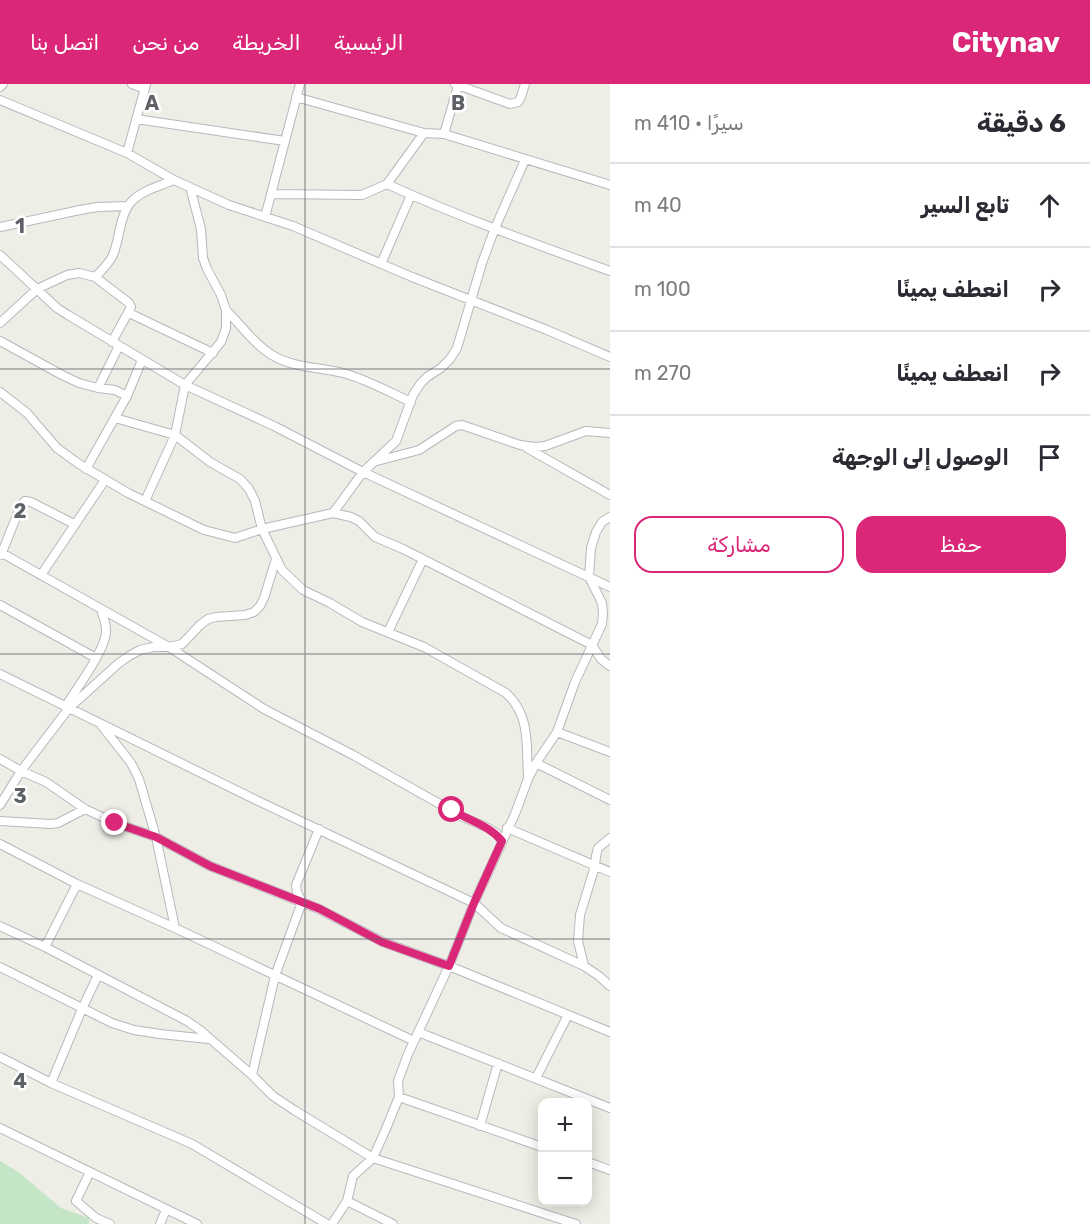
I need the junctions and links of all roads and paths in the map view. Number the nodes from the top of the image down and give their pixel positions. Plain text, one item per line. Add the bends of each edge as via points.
1 (132, 84) edge
2 (300, 84) edge
3 (525, 84) edge
4 (457, 85) edge
5 (146, 87) edge
6 (296, 97) junction
7 (0, 100) edge
8 (136, 119) junction
9 (424, 133) junction
10 (444, 134) junction
11 (285, 141) junction
12 (127, 153) junction
13 (525, 160) junction
14 (174, 180) junction
15 (387, 184) junction
16 (610, 184) edge
17 (190, 187) junction
18 (272, 194) junction
19 (411, 195) junction
20 (128, 206) junction
21 (266, 217) junction
22 (0, 227) edge
23 (495, 228) junction
24 (0, 255) edge
25 (381, 264) junction
26 (610, 272) edge
27 (95, 277) junction
28 (37, 289) junction
29 (472, 300) junction
30 (226, 310) junction
31 (129, 313) junction
32 (0, 323) edge
33 (0, 341) edge
34 (116, 344) junction
35 (213, 353) junction
36 (610, 357) edge
37 (142, 360) junction
38 (185, 385) junction
39 (98, 388) junction
40 (0, 392) edge
41 (127, 396) junction
42 (411, 402) junction
43 (114, 417) junction
44 (610, 433) edge
45 (175, 435) junction
46 (520, 445) junction
47 (373, 462) junction
48 (86, 469) junction
49 (363, 472) junction
50 (105, 480) junction
51 (610, 495) edge
52 (145, 501) junction
53 (333, 513) junction
54 (610, 517) edge
55 (74, 524) junction
56 (262, 529) junction
57 (1, 554) edge
58 (276, 559) junction
59 (423, 559) junction
60 (41, 575) junction
61 (589, 577) junction
62 (610, 587) edge
63 (0, 605) edge
64 (101, 609) junction
65 (388, 632) junction
66 (592, 645) junction
67 (169, 647) junction
68 (96, 658) junction
69 (610, 666) edge
70 (0, 674) edge
71 (67, 707) junction
72 (102, 724) junction
73 (557, 732) junction
74 (610, 752) edge
75 (0, 759) edge
76 (536, 763) junction
77 (21, 771) junction
78 (528, 779) junction
79 (610, 800) edge
80 (0, 805) edge
81 (85, 809) junction
82 (0, 822) edge
83 (507, 828) junction
84 (319, 829) junction
85 (156, 837) junction
86 (610, 838) edge
87 (502, 841) junction
88 (0, 844) edge
89 (596, 866) junction
90 (610, 872) edge
91 (77, 884) junction
92 (302, 902) junction
93 (474, 903) junction
94 (0, 926) edge
95 (176, 928) junction
96 (45, 947) junction
97 (449, 966) junction
98 (584, 966) junction
99 (0, 967) edge
100 (99, 975) junction
101 (275, 976) junction
102 (610, 986) edge
103 (82, 1009) junction
104 (568, 1014) junction
105 (418, 1032) junction
106 (610, 1032) edge
107 (209, 1039) junction
108 (414, 1041) junction
109 (2, 1061) edge
110 (498, 1063) junction
111 (252, 1075) junction
112 (536, 1078) junction
113 (51, 1083) junction
114 (399, 1097) junction
115 (610, 1108) edge
116 (480, 1126) junction
117 (0, 1128) edge
118 (538, 1145) edge
119 (373, 1158) junction
120 (592, 1163) edge
121 (610, 1170) edge
122 (90, 1172) junction
123 (346, 1201) junction
124 (166, 1210) junction
125 (96, 1221) edge
126 (563, 1222) edge
127 (391, 1223) edge
128 (110, 1224) edge
129 (160, 1224) edge
130 (197, 1224) edge
131 (329, 1224) edge
132 (576, 1224) edge

1 - 5 street
2 - 6 street
3 - 4 street via 522,97 510,104
4 - 10 street
5 - 8 street
6 - 9 street
6 - 11 street
7 - 12 street
8 - 11 street
8 - 12 street
9 - 10 street
9 - 15 street
10 - 13 street
11 - 18 street
12 - 14 street
13 - 16 street
13 - 23 street
14 - 17 street
14 - 20 street via 142,193
15 - 18 street via 362,195
15 - 19 street
17 - 21 street
17 - 30 street via 201,229 203,258
18 - 21 street
19 - 23 street
19 - 25 street
20 - 22 street via 97,207
20 - 27 street via 114,254
21 - 25 street
23 - 26 street
23 - 29 street
24 - 28 street
25 - 29 street
27 - 28 street via 67,275
27 - 31 street via 129,303
28 - 32 street
28 - 34 street via 63,312
29 - 36 street
29 - 42 street via 457,348 441,368 421,383
30 - 35 street via 226,327
30 - 42 street via 263,349 286,363 356,377
31 - 34 street
31 - 35 street
33 - 39 street via 62,375
34 - 37 street
34 - 39 street
35 - 38 street
37 - 38 street
37 - 41 street
38 - 45 street
38 - 49 street
39 - 41 street
40 - 48 street via 27,413 57,448
41 - 43 street
42 - 47 street via 396,441
43 - 45 street
43 - 48 street
44 - 46 street via 586,431 545,446
45 - 52 street
45 - 56 street via 240,479 255,501
46 - 47 street via 462,425 419,450
46 - 51 street
47 - 49 street
48 - 50 street
49 - 53 street
49 - 61 street
50 - 52 street
50 - 55 street
52 - 56 street via 204,530 229,537
53 - 56 street
53 - 59 street via 359,521 375,537
54 - 61 street via 602,522 593,540
55 - 57 street via 25,501
55 - 60 street
56 - 58 street
57 - 60 street
58 - 65 street via 303,590
58 - 67 street via 264,598 254,612 208,619 182,644
59 - 65 street
59 - 66 street
60 - 64 street
61 - 62 street
61 - 66 street via 603,614
63 - 68 street
64 - 67 street
64 - 68 street via 106,629
65 - 78 street via 424,647 514,701 525,723
66 - 69 street
66 - 73 street
67 - 71 street via 153,647 129,656
67 - 87 street via 264,709 488,828
68 - 71 street
70 - 71 street
71 - 72 street
71 - 77 street
72 - 84 street
72 - 85 street via 139,779
73 - 74 street
73 - 76 street
75 - 77 street
76 - 78 street
76 - 79 street
77 - 80 street
77 - 81 street via 46,782
78 - 83 street
81 - 82 street via 58,823
81 - 85 street
83 - 87 street
83 - 89 street
84 - 92 street via 296,885
84 - 93 street
85 - 92 street via 210,866
85 - 95 street
86 - 89 street via 598,848
87 - 93 street
88 - 91 street
89 - 90 street
89 - 98 street via 578,930
91 - 95 street
91 - 96 street
92 - 97 street via 382,942
92 - 101 street
93 - 97 street
93 - 98 street via 501,928
94 - 96 street
95 - 101 street
96 - 100 street
97 - 104 street
97 - 105 street
98 - 102 street
99 - 103 street
100 - 103 street
100 - 107 street via 187,1021
101 - 108 street
101 - 111 street
103 - 107 street via 134,1030
103 - 113 street
104 - 106 street
104 - 112 street
105 - 108 street
105 - 110 street
107 - 111 street
108 - 114 street via 398,1081
109 - 113 street
110 - 112 street
110 - 116 street
111 - 119 street via 273,1096
112 - 115 street
113 - 131 street via 192,1144
114 - 116 street
114 - 119 street
116 - 118 street
117 - 122 street
119 - 123 street via 353,1176
119 - 126 street
120 - 121 street
122 - 124 street
122 - 125 street via 76,1201
123 - 127 street
123 - 131 street
124 - 129 street
124 - 130 street
125 - 128 street
126 - 132 street

